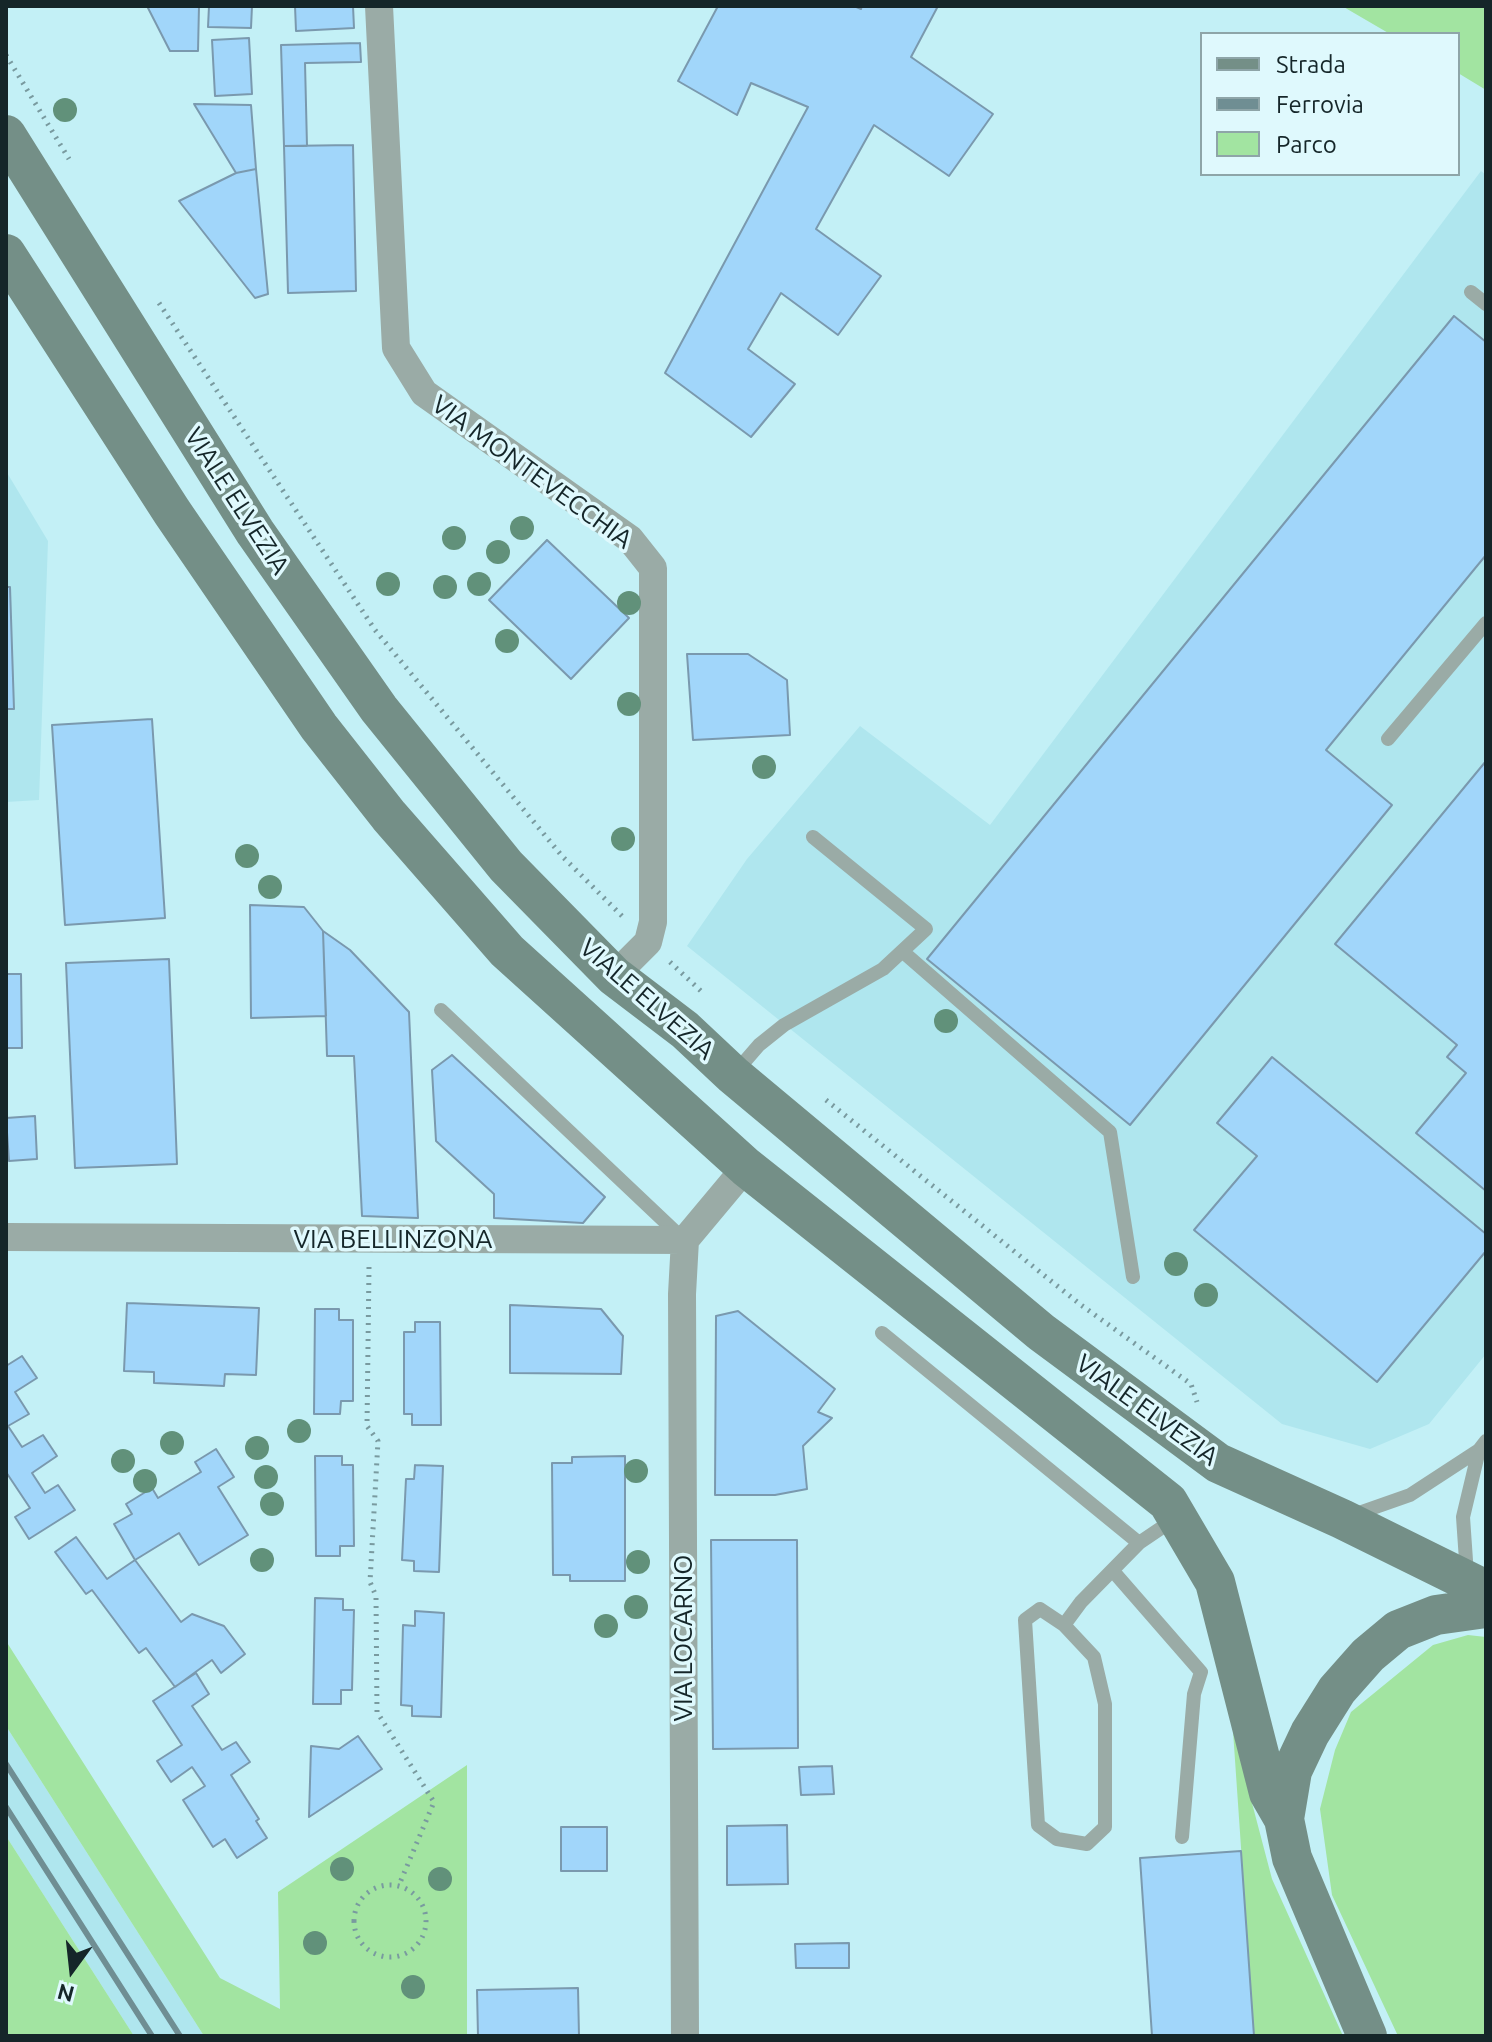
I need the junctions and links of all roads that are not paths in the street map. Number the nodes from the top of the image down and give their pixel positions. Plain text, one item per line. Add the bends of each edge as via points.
1 (379, 6) edge
2 (6, 135) edge
3 (6, 254) edge
4 (1471, 292) dead end
5 (1486, 304) edge
6 (1486, 623) edge
7 (1388, 739) dead end
8 (813, 837) dead end
9 (902, 951) junction
10 (614, 976) junction
11 (441, 1010) dead end
12 (733, 1075) junction
13 (746, 1167) junction
14 (6, 1237) edge
15 (685, 1240) junction
16 (1133, 1277) dead end
17 (882, 1333) dead end
18 (1483, 1446) edge
19 (1177, 1517) junction
20 (1342, 1519) junction
21 (1139, 1543) junction
22 (1113, 1571) junction
23 (1480, 1592) edge
24 (1064, 1625) junction
25 (1284, 1819) junction
26 (1182, 1837) dead end
27 (685, 2036) edge
28 (1367, 2036) edge

1 - 10 street, VIA MONTEVECCHIA via 396,348 424,393 630,539 653,568 653,922 648,942
2 - 10 main road, VIALE ELVEZIA via 255,532 379,709 506,866
3 - 13 main road, VIALE ELVEZIA via 172,512 319,727 389,816 507,951
4 - 5 lane
6 - 7 lane
8 - 9 lane via 926,929
9 - 12 lane via 883,969 784,1025
9 - 16 lane via 1110,1132
10 - 12 main road, VIALE ELVEZIA
11 - 15 lane
12 - 20 main road, VIALE ELVEZIA via 1041,1332 1218,1463
13 - 15 street
13 - 19 main road, VIALE ELVEZIA via 1123,1465 1168,1502
14 - 15 street, VIA BELLINZONA
15 - 27 street, VIA LOCARNO
17 - 21 lane
18 - 20 lane via 1410,1495
18 - 23 lane via 1463,1517
19 - 21 lane
19 - 25 main road, VIALE ELVEZIA via 1215,1582 1269,1793
20 - 23 main road, VIALE ELVEZIA
21 - 22 lane
22 - 24 lane
22 - 26 lane via 1201,1672 1194,1694
23 - 25 main road, VIALE ELVEZIA via 1398,1630 1337,1690 1292,1771
24 - 24 lane via 1094,1657 1105,1704 1105,1827 1087,1844 1057,1839 1038,1825 1025,1620 1040,1609
25 - 28 main road, VIALE ELVEZIA via 1292,1858

